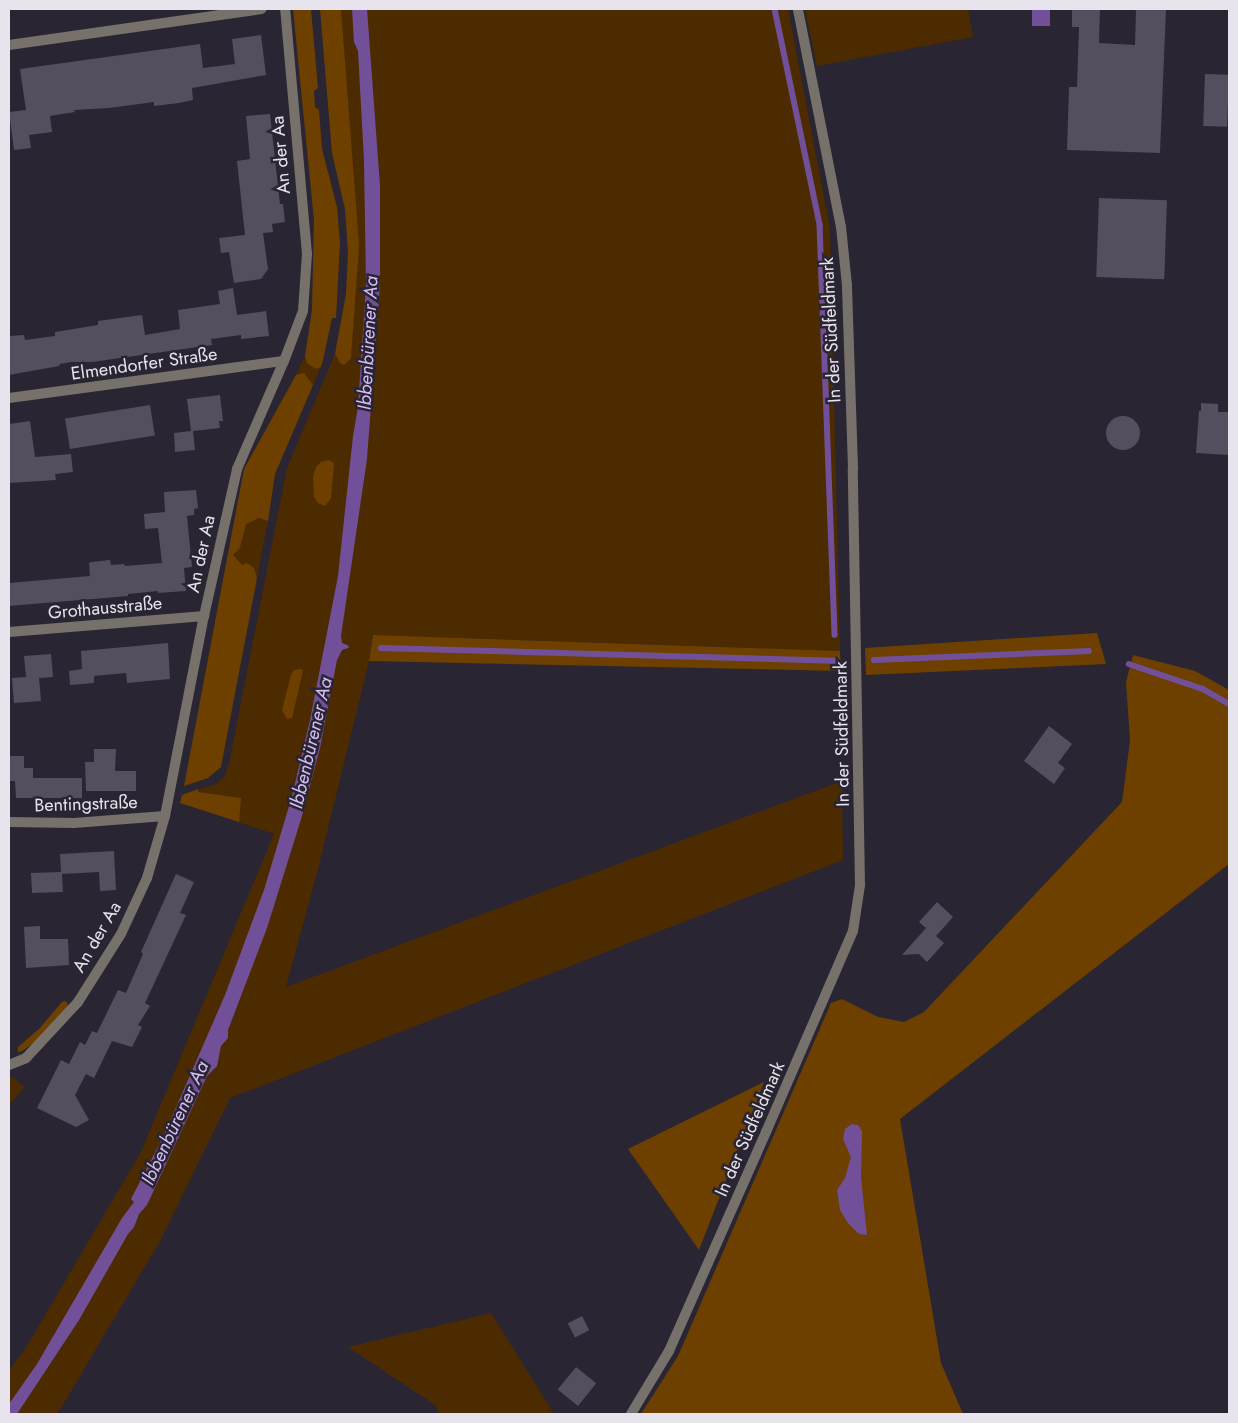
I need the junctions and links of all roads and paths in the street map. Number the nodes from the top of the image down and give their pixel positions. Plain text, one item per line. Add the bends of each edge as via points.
1 (261, 9) edge
2 (285, 9) edge
3 (798, 9) edge
4 (9, 45) edge
5 (284, 361) junction
6 (9, 398) edge
7 (204, 616) junction
8 (9, 632) edge
9 (165, 816) junction
10 (9, 822) edge
11 (9, 1065) edge
12 (631, 1414) edge

1 - 4 street
2 - 5 street, An der Aa via 307,254 303,311
3 - 12 street, In der Südfeldmark via 841,227 847,285 860,885 853,931 766,1132 669,1351
5 - 6 street, Elmendorfer Straße
5 - 7 street, An der Aa via 236,469
7 - 8 street, Grothausstraße
7 - 9 street, An der Aa
9 - 10 street, Bentingstraße via 74,823
9 - 11 street, An der Aa via 147,878 121,934 78,1002 26,1058

